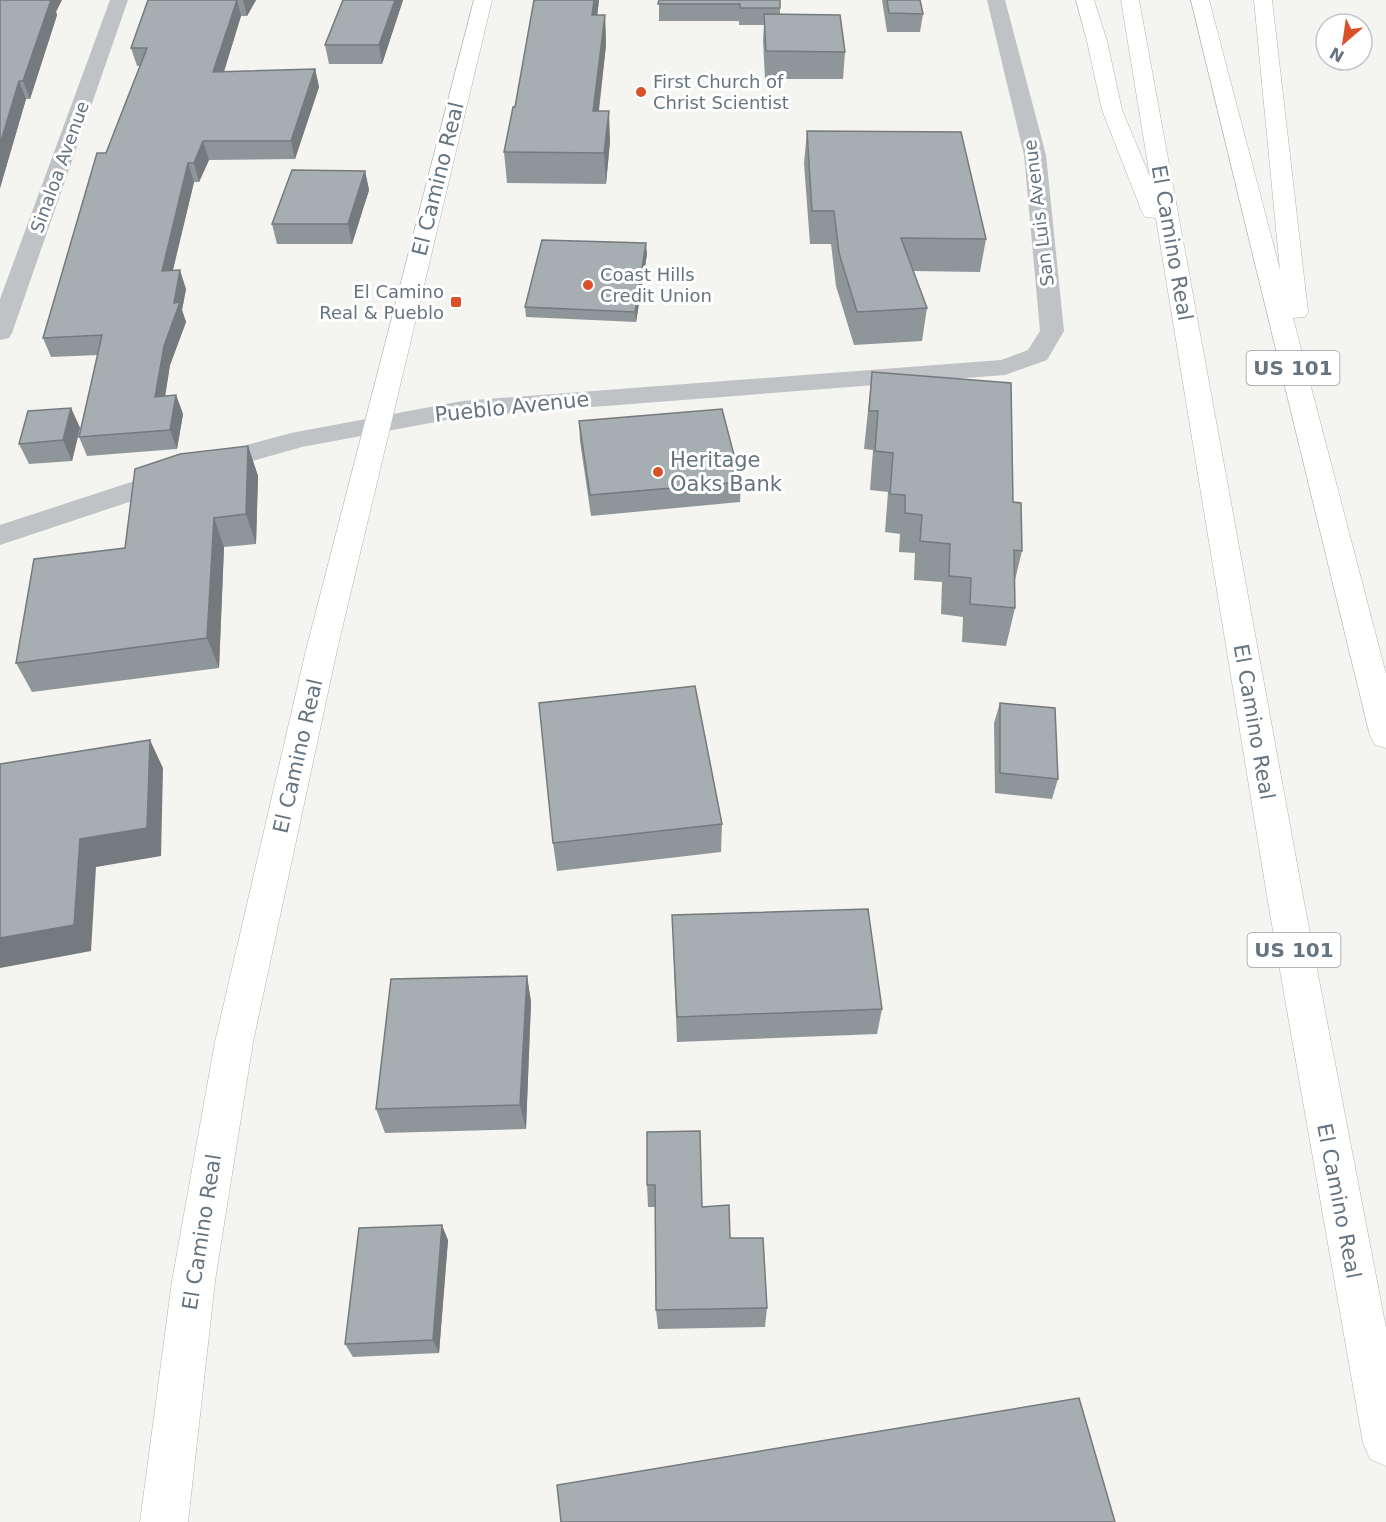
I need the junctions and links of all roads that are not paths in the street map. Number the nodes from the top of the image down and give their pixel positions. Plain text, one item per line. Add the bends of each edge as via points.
1 (119, 0) edge
2 (483, 0) edge
3 (996, 0) edge
4 (1085, 0) edge
5 (1130, 0) edge
6 (1200, 0) edge
7 (1263, 0) edge
8 (1178, 275) junction
9 (0, 333) edge
10 (1038, 355) joint
11 (377, 423) junction
12 (1307, 424) junction
13 (0, 535) edge
14 (1386, 736) edge
15 (1386, 1443) edge
16 (164, 1522) edge

1 - 9 street, Sinaloa Avenue
2 - 11 main road, El Camino Real
3 - 10 street, San Luis Avenue via 1035,155 1052,331
4 - 8 main road via 1112,110
5 - 8 main road, El Camino Real / US 101
6 - 12 main road, US 101
7 - 12 main road
8 - 15 main road, El Camino Real / US 101 via 1330,1157
10 - 11 street, Pueblo Avenue via 1005,367 462,409
11 - 13 street, Pueblo Avenue via 242,455
11 - 16 main road, El Camino Real via 284,812 234,1045 190,1304
12 - 14 main road, US 101

